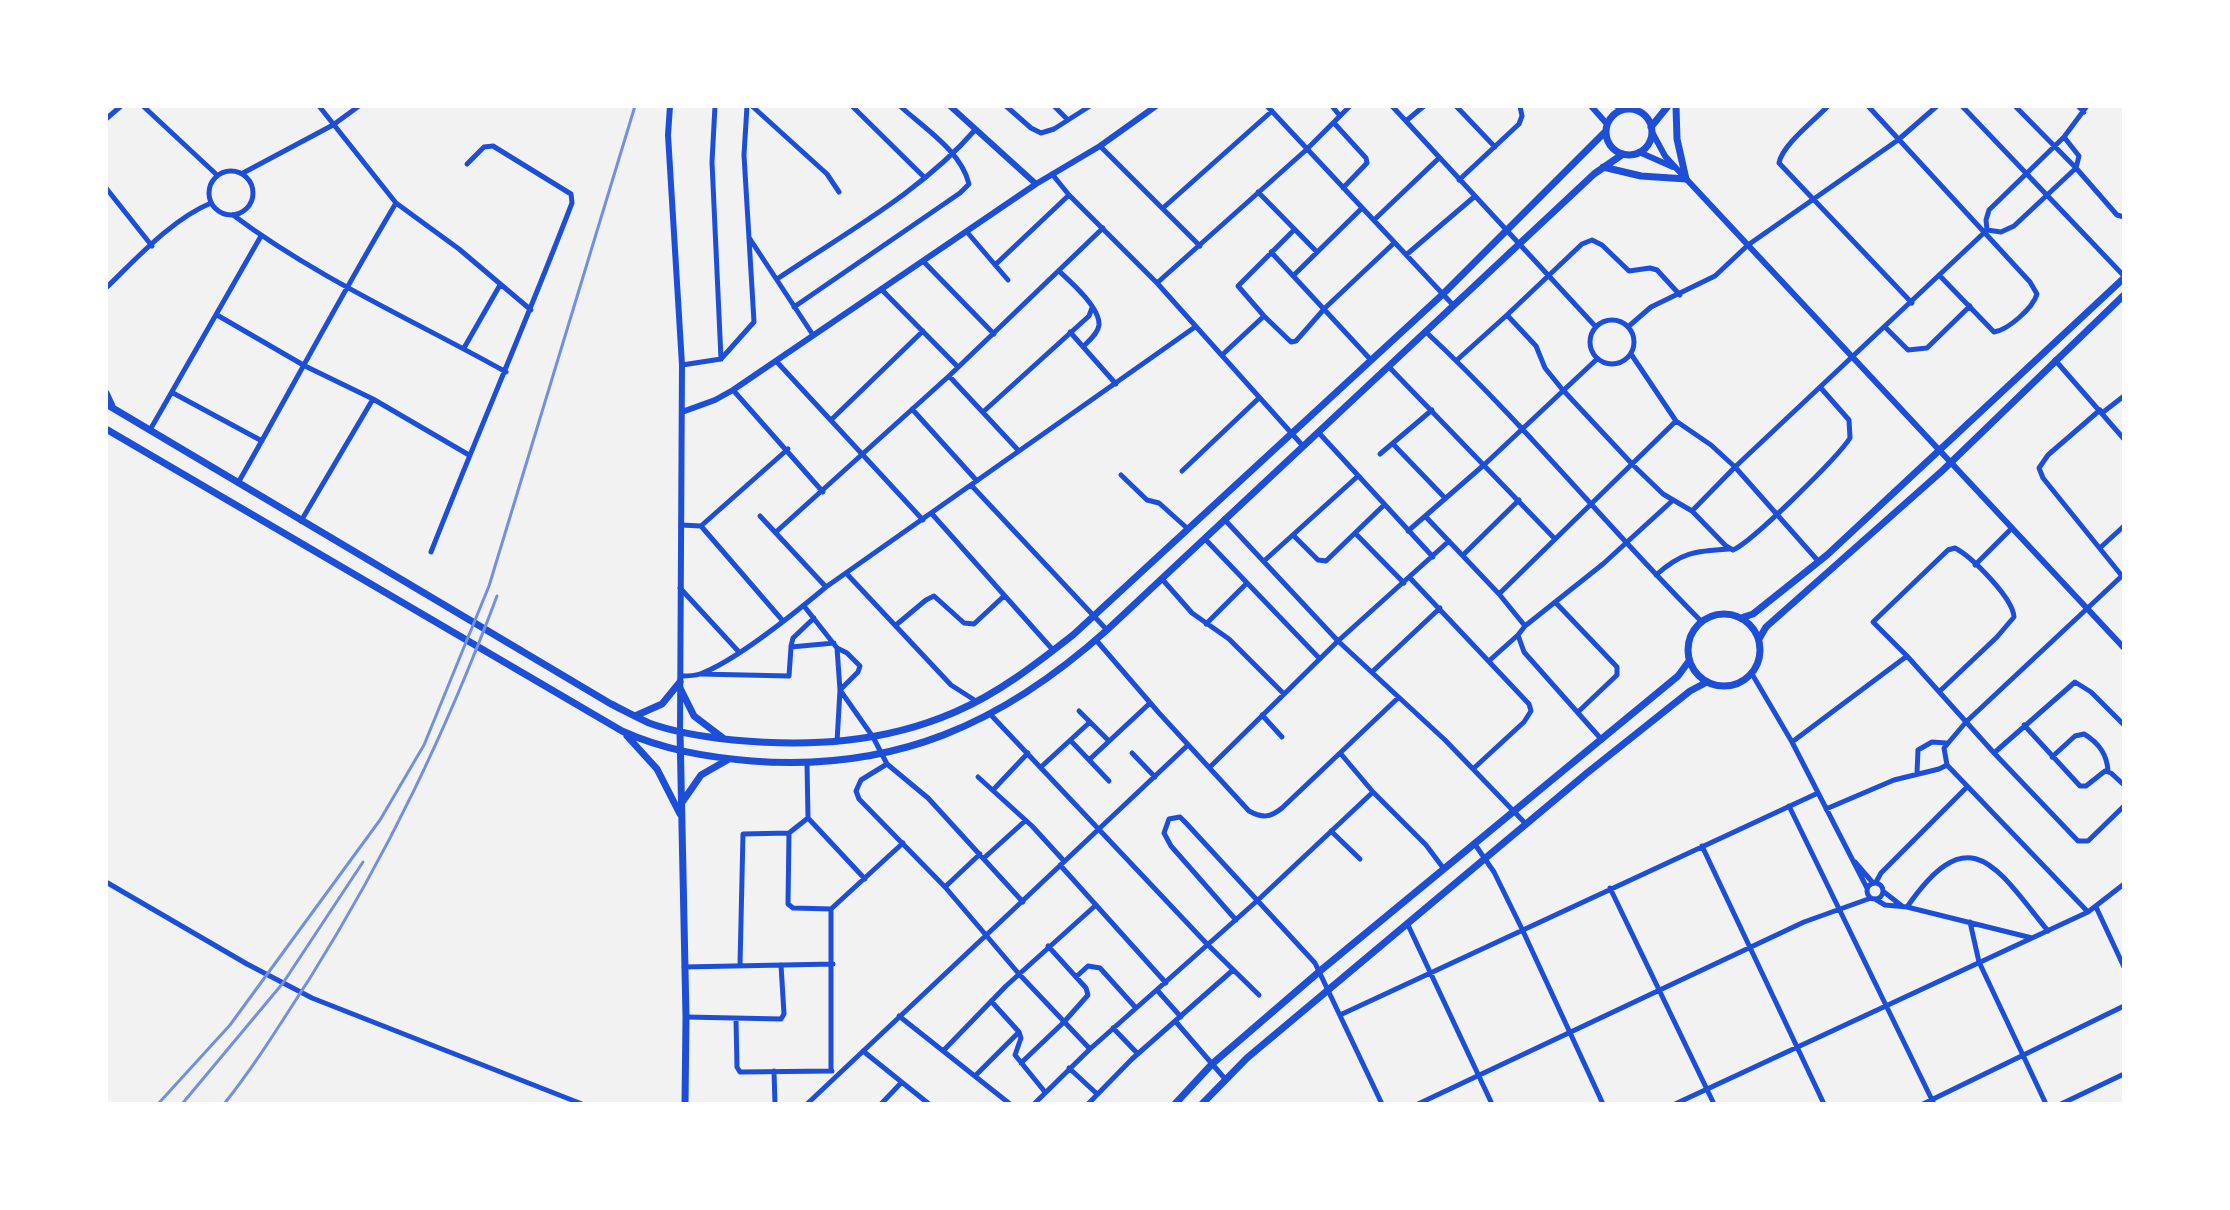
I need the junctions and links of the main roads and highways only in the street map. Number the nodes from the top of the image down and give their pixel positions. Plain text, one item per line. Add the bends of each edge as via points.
1 (1668, 106) edge
2 (1676, 106) edge
3 (1626, 108) edge
4 (1606, 128) junction
5 (1651, 129) junction
6 (1623, 154) junction
7 (1603, 167) junction
8 (2124, 277) edge
9 (2124, 295) edge
10 (106, 393) edge
11 (110, 406) edge
12 (106, 429) edge
13 (1741, 618) junction
14 (1759, 639) junction
15 (1689, 661) junction
16 (1707, 682) junction
17 (635, 716) junction
18 (622, 731) junction
19 (680, 731) junction
20 (725, 739) junction
21 (680, 752) junction
22 (730, 759) junction
23 (682, 803) junction
24 (682, 817) junction
25 (683, 1089) junction
26 (678, 1104) edge
27 (685, 1104) edge
28 (1175, 1104) edge
29 (1202, 1104) edge

1 - 5 main road
2 - 7 main road via 1686,179
3 - 4 main road via 1611,117
3 - 5 main road via 1644,114
4 - 6 main road via 1610,145
4 - 20 main road via 1443,294 1189,530 1022,674 935,720 873,737 802,744
5 - 6 main road via 1648,144 1639,152
6 - 7 main road
7 - 22 main road via 1050,678 990,714 914,747 807,763
8 - 13 main road via 1819,562
9 - 14 main road
10 - 11 main road
11 - 17 main road
12 - 18 main road
13 - 14 main road
13 - 15 main road via 1721,614 1701,621 1690,635
14 - 16 main road via 1760,657 1752,674 1726,686
15 - 16 main road
15 - 28 main road via 1678,676 1212,1064
16 - 29 main road via 1641,728 1247,1058
17 - 19 main road
17 - 20 main road via 662,704 681,682 694,716
18 - 21 main road
18 - 24 main road via 657,769
19 - 20 main road
19 - 21 main road
21 - 22 main road
21 - 23 main road
22 - 23 main road via 701,775
23 - 24 main road
24 - 25 main road
25 - 26 main road
25 - 27 main road

